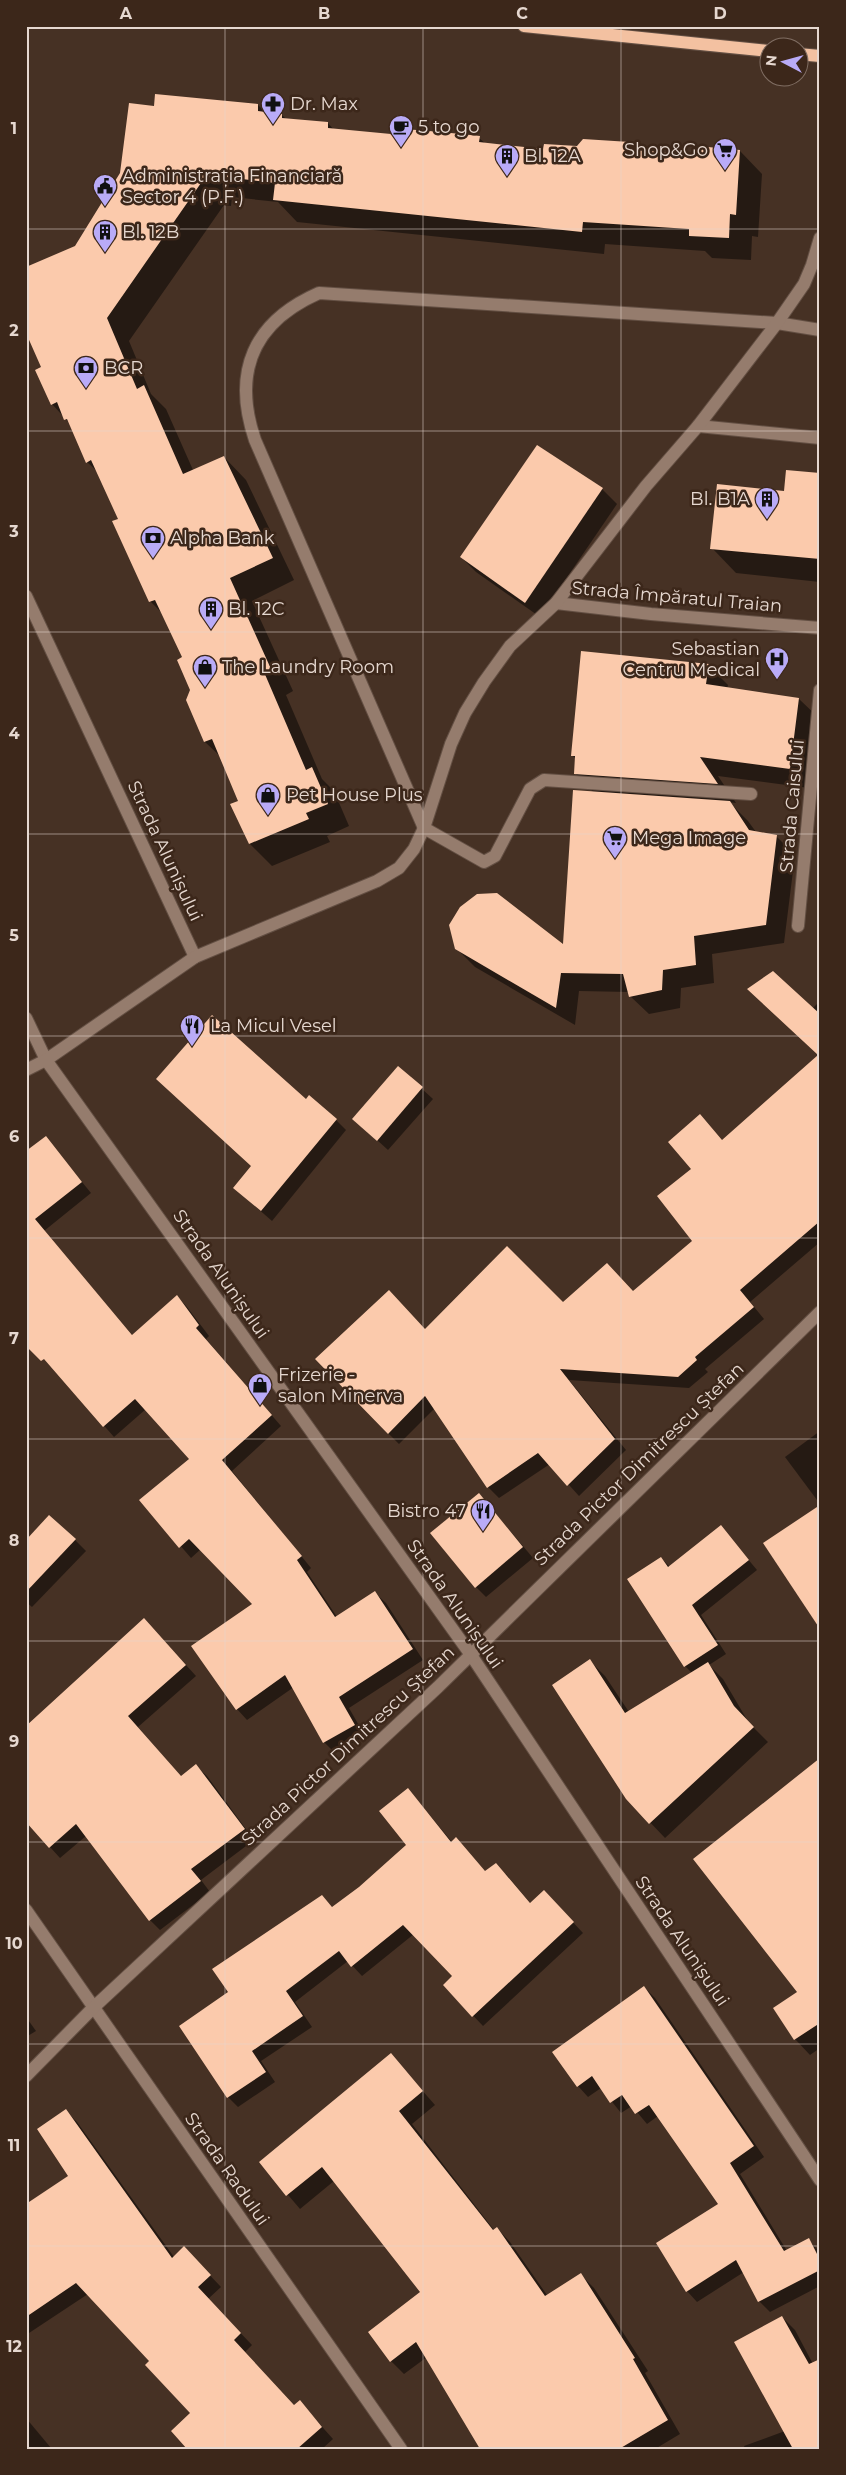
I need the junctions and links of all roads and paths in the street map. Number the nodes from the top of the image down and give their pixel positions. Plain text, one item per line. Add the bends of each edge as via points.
1 (524, 26) edge
2 (758, 50) edge
3 (820, 238) edge
4 (777, 323) junction
5 (820, 330) edge
6 (698, 426) junction
7 (820, 438) edge
8 (26, 596) edge
9 (556, 603) junction
10 (820, 628) edge
11 (820, 690) edge
12 (751, 794) dead end
13 (424, 828) junction
14 (798, 926) dead end
15 (195, 957) junction
16 (26, 1018) edge
17 (46, 1060) junction
18 (26, 1070) edge
19 (820, 1312) edge
20 (470, 1655) junction
21 (26, 1910) edge
22 (94, 2008) junction
23 (26, 2076) edge
24 (820, 2180) edge
25 (401, 2449) edge

1 - 2 main road
3 - 4 street via 804,284
4 - 5 street
4 - 6 street
4 - 13 street via 319,294 296,303 266,330 250,358 245,384 246,415
6 - 7 street
6 - 9 street via 646,486
8 - 15 street, Strada Alunișului
9 - 10 street, Strada Împăratul Traian
9 - 13 street, Strada Împăratul Traian via 510,646 465,713 451,744
11 - 14 street, Strada Caisului
12 - 13 street via 544,780 530,789 495,856 484,862
13 - 15 street, Strada Împăratul Traian via 414,849 399,868 377,881
15 - 17 street
16 - 17 street, Strada Alunișului
17 - 18 street
17 - 20 street, Strada Alunișului
19 - 20 street, Strada Pictor Dimitrescu Ștefan
20 - 22 street, Strada Pictor Dimitrescu Ștefan
20 - 24 street, Strada Alunișului
21 - 22 street, Strada Radului
22 - 23 street, Strada Pictor Dimitrescu Ștefan
22 - 25 street, Strada Radului

